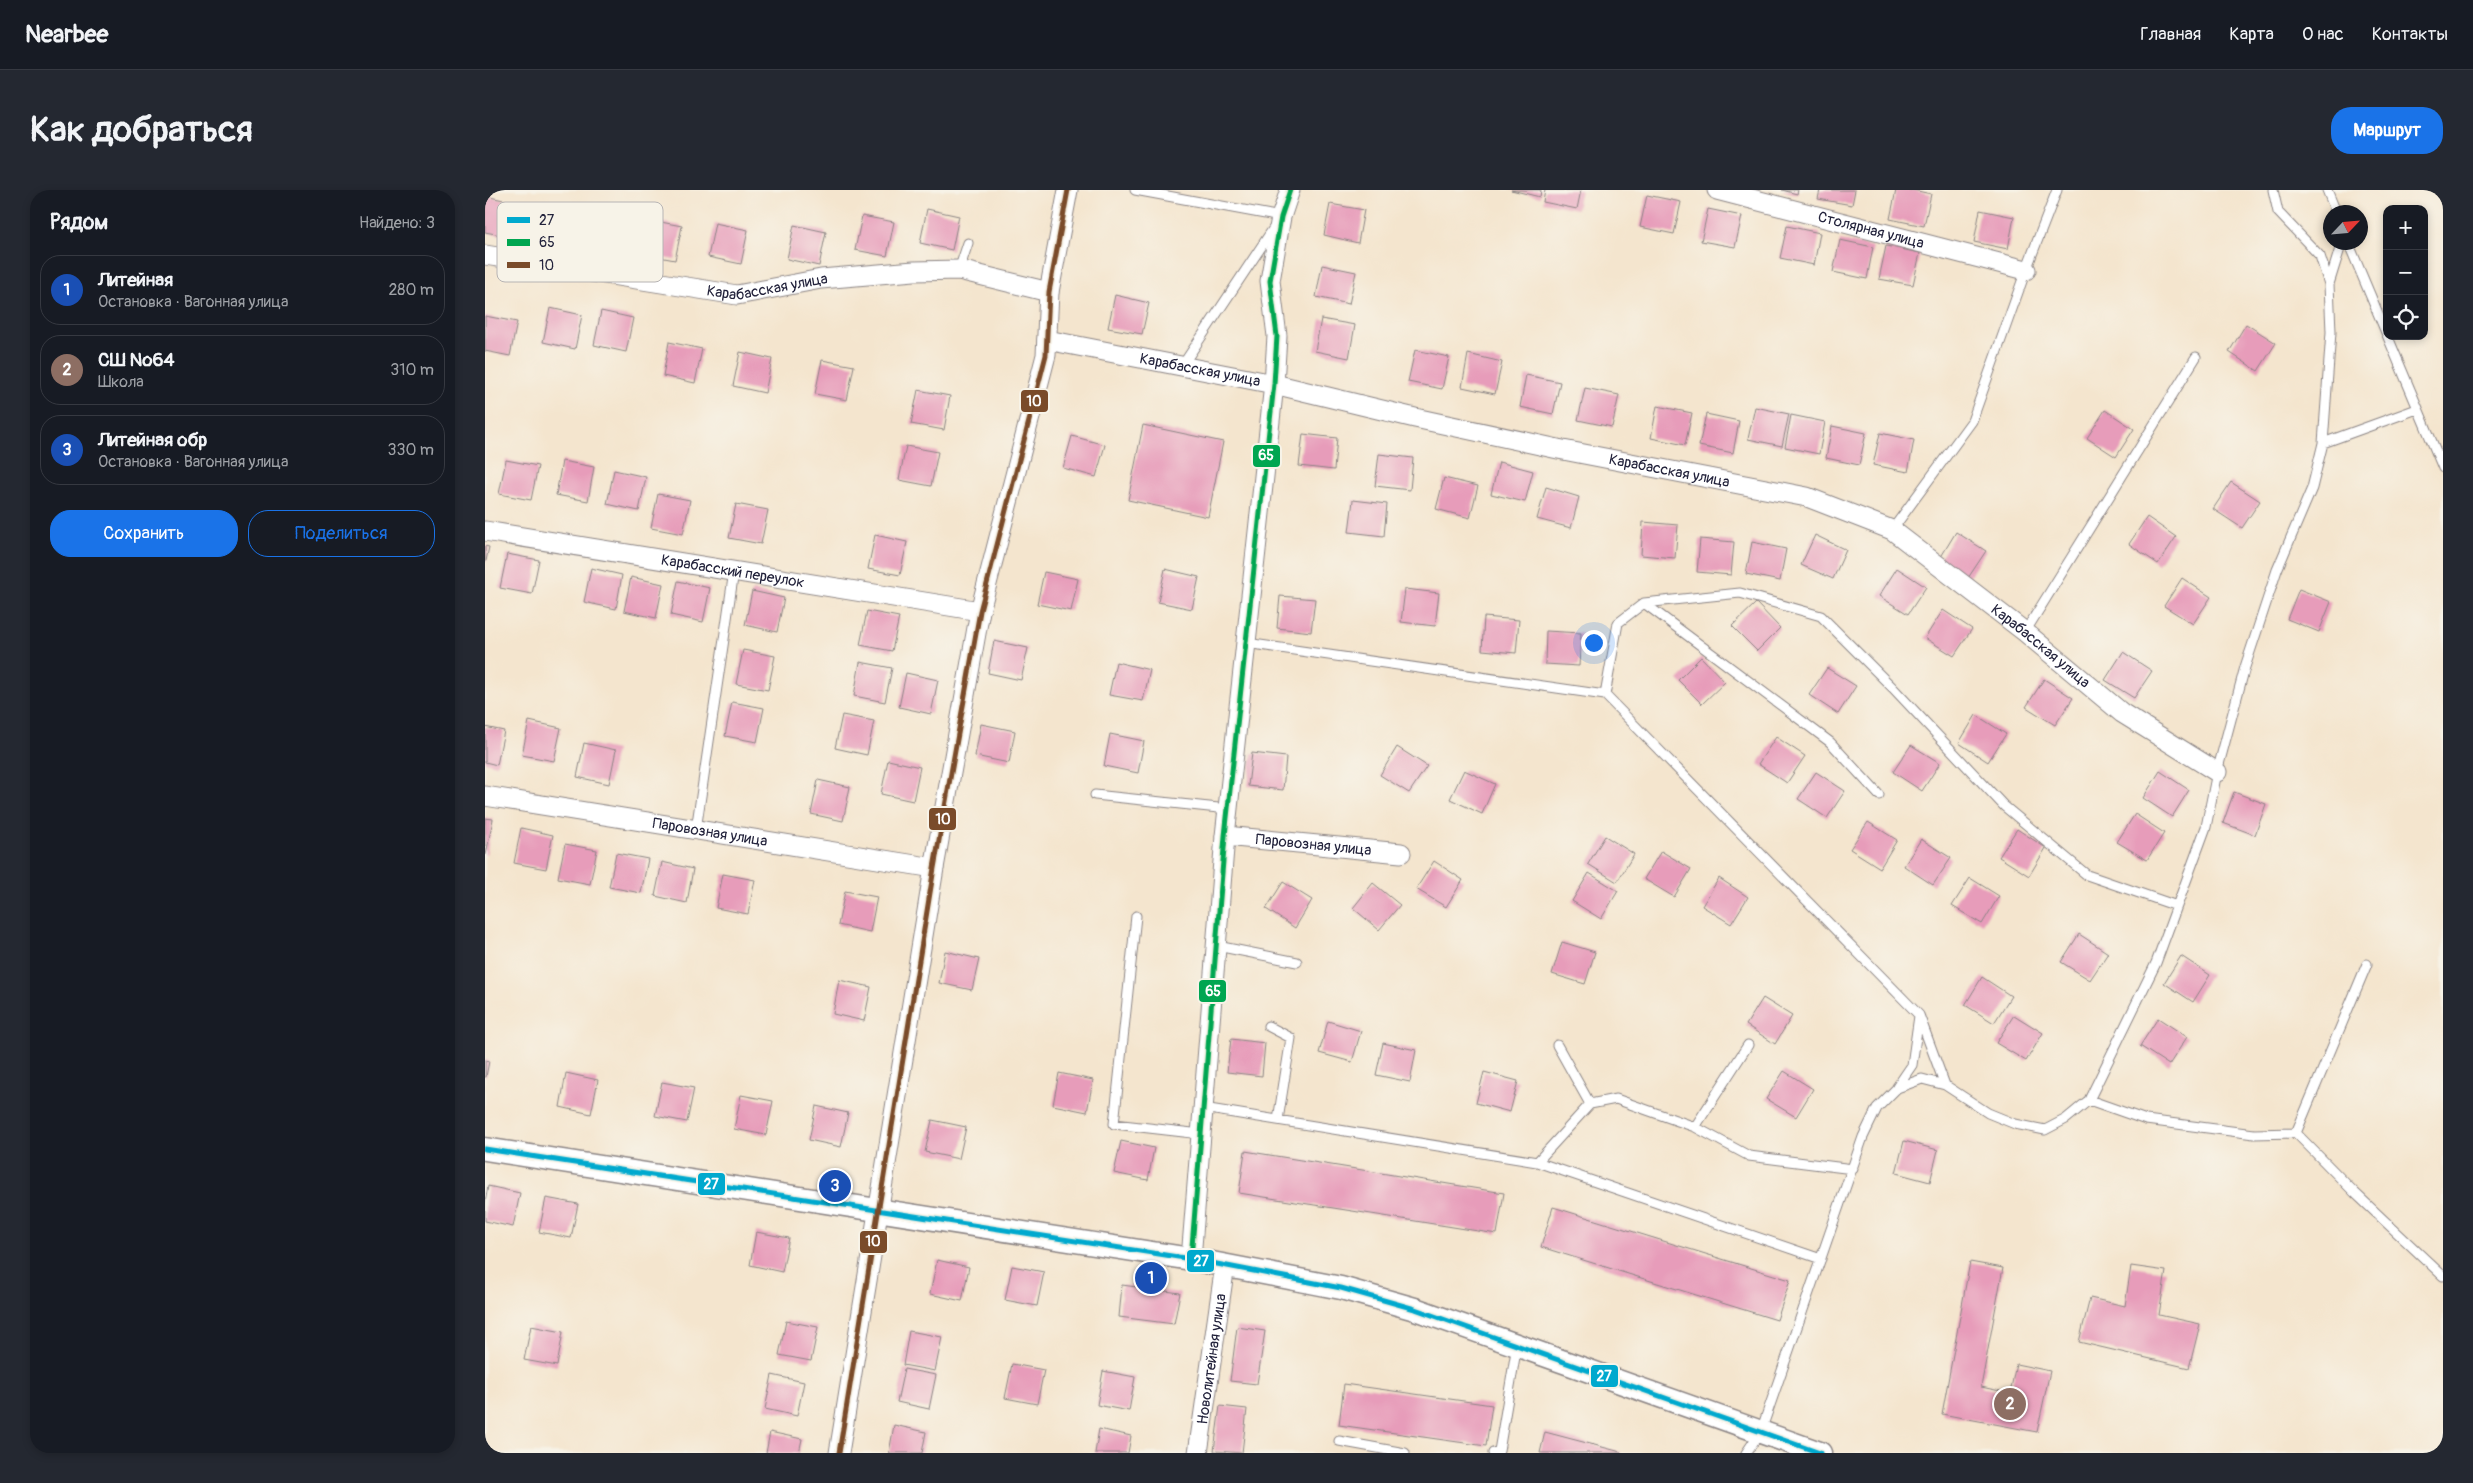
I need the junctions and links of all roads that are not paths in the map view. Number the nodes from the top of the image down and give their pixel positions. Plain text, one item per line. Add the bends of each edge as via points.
1 (1068, 190) edge
2 (1135, 190) edge
3 (1290, 190) edge
4 (1717, 190) edge
5 (2057, 190) edge
6 (2273, 190) edge
7 (2327, 190) edge
8 (2333, 205) edge
9 (1281, 216) junction
10 (967, 243) dead end
11 (2340, 250) edge
12 (2351, 250) edge
13 (959, 270) junction
14 (2025, 270) junction
15 (655, 282) edge
16 (2329, 284) junction
17 (1049, 292) junction
18 (1047, 340) junction
19 (2196, 356) dead end
20 (1182, 366) junction
21 (1274, 384) junction
22 (2417, 409) junction
23 (2323, 443) junction
24 (2443, 468) edge
25 (1892, 530) junction
26 (485, 531) edge
27 (735, 571) junction
28 (1644, 603) junction
29 (980, 611) junction
30 (2025, 632) junction
31 (1246, 643) junction
32 (1605, 695) junction
33 (2217, 772) junction
34 (1095, 795) dead end
35 (1879, 795) dead end
36 (485, 796) edge
37 (1228, 810) junction
38 (696, 830) junction
39 (1225, 836) junction
40 (1401, 853) dead end
41 (934, 868) junction
42 (2177, 906) junction
43 (1136, 916) dead end
44 (1217, 946) junction
45 (1297, 962) dead end
46 (2367, 964) dead end
47 (1919, 1015) junction
48 (1268, 1026) dead end
49 (1557, 1045) dead end
50 (1748, 1045) dead end
51 (1945, 1085) junction
52 (1897, 1088) junction
53 (2089, 1100) junction
54 (1590, 1104) junction
55 (1203, 1108) junction
56 (1278, 1120) junction
57 (1695, 1127) junction
58 (2297, 1133) junction
59 (1201, 1134) junction
60 (485, 1149) edge
61 (1537, 1162) junction
62 (1853, 1169) junction
63 (878, 1210) junction
64 (1191, 1258) junction
65 (1821, 1259) junction
66 (1225, 1265) junction
67 (2443, 1276) edge
68 (1517, 1344) junction
69 (1761, 1431) junction
70 (1339, 1441) dead end
71 (1497, 1452) edge
72 (839, 1453) edge
73 (1198, 1453) edge
74 (1405, 1453) edge
75 (1746, 1453) edge
76 (1820, 1453) edge

1 - 17 street
2 - 9 lane
3 - 9 street
4 - 14 street, Столярная улица
5 - 14 lane
6 - 16 lane via 2278,212 2319,256
7 - 8 lane
9 - 20 lane
9 - 21 street via 1270,281 1277,336
10 - 13 lane
11 - 16 lane
12 - 22 lane
13 - 15 street, Карабасская улица via 821,279 737,295
13 - 17 street, Карабасская улица
14 - 25 lane via 1972,421
16 - 23 lane via 2331,332
17 - 18 street
18 - 20 street, Карабасская улица
18 - 29 street via 1046,355
19 - 30 lane
20 - 21 street, Карабасская улица
21 - 25 street, Карабасская улица via 1558,449 1807,497
21 - 31 street
22 - 23 lane
22 - 24 lane
23 - 33 lane via 2312,488 2277,570 2245,667
25 - 30 street, Карабасская улица
26 - 27 street, Карабасский переулок
27 - 29 street, Карабасский переулок
27 - 38 lane
28 - 32 lane via 1618,623
28 - 35 lane via 1830,742
28 - 42 lane via 1740,593 1821,616 2004,806 2087,875
29 - 41 street
30 - 33 street, Карабасская улица via 2122,713
31 - 32 lane
31 - 37 street
32 - 47 lane
33 - 42 lane via 2206,827
34 - 37 lane
36 - 38 street, Паровозная улица
37 - 39 street
38 - 41 street, Паровозная улица
39 - 40 street, Паровозная улица
39 - 44 street
41 - 63 street
42 - 53 lane via 2156,963
43 - 59 lane via 1115,1124
44 - 45 lane
44 - 55 street
46 - 58 lane
47 - 51 lane
47 - 52 lane via 1912,1065
48 - 56 lane via 1291,1038
49 - 54 lane
50 - 57 lane
51 - 52 lane via 1922,1079
51 - 53 lane via 1988,1113 2015,1124 2045,1130 2066,1119
52 - 62 lane via 1877,1108
53 - 58 lane via 2146,1120 2254,1134
54 - 57 lane via 1616,1099
54 - 61 lane
55 - 56 lane
55 - 59 street
56 - 61 lane
57 - 62 lane via 1749,1156
58 - 67 lane
59 - 64 street
60 - 63 street
61 - 65 lane
62 - 65 lane
63 - 64 street
63 - 72 street
64 - 66 street
65 - 69 lane
66 - 68 street via 1350,1290 1415,1308
66 - 73 street, Новолитейная улица
68 - 69 street
68 - 71 lane
69 - 75 lane
69 - 76 street
70 - 74 lane

